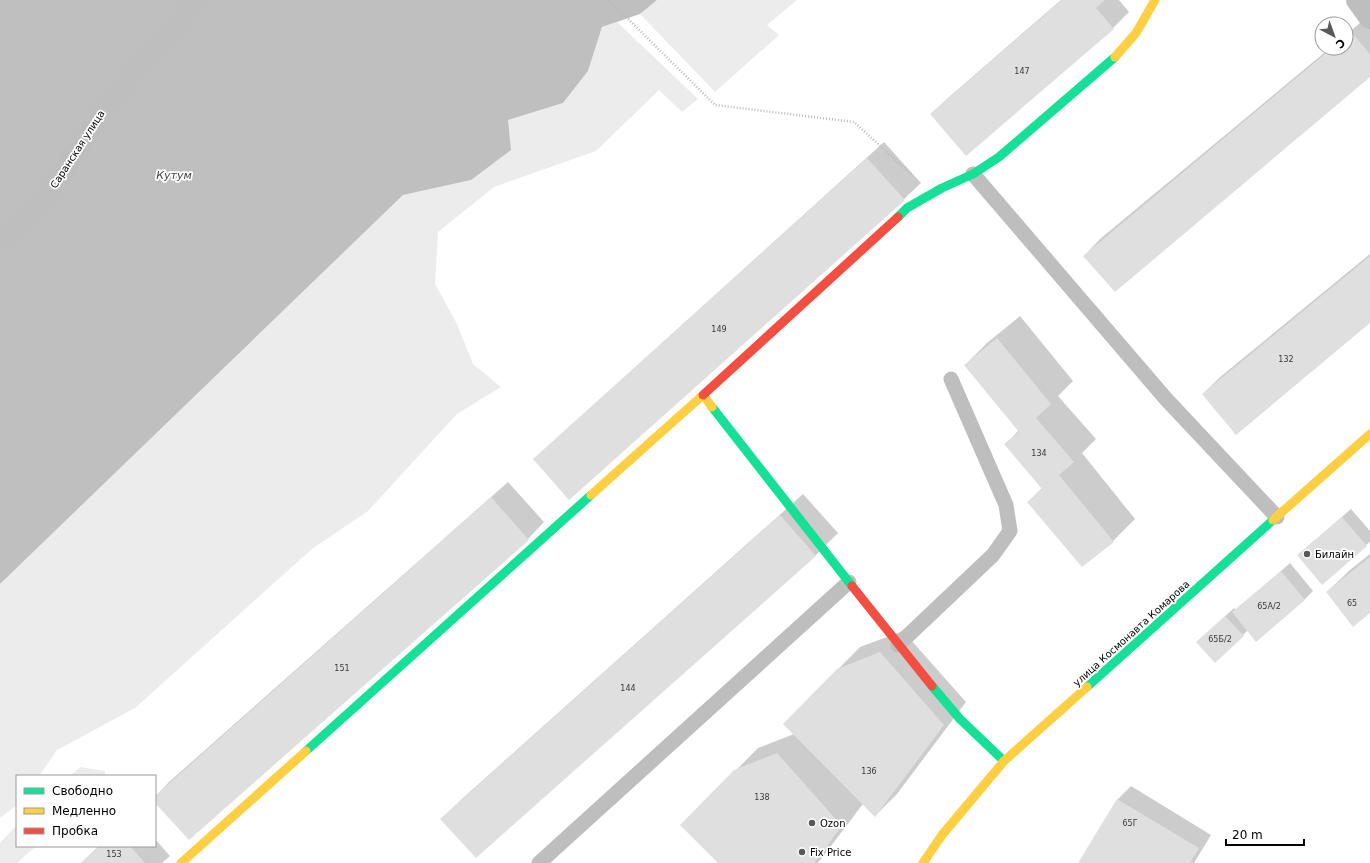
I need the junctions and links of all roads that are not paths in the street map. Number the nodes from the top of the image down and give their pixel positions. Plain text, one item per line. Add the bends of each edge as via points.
1 (198, 0) edge
2 (1155, 0) edge
3 (1357, 0) edge
4 (1370, 18) edge
5 (973, 174) junction
6 (0, 240) edge
7 (951, 379) dead end
8 (702, 395) junction
9 (1370, 434) edge
10 (1277, 517) junction
11 (849, 582) junction
12 (898, 645) junction
13 (1004, 761) junction
14 (181, 863) edge
15 (539, 863) edge
16 (923, 863) edge

1 - 6 street, Саранская улица via 102,109 58,181 28,216
2 - 5 street via 1136,33 1120,53 999,157
3 - 4 street
5 - 8 street via 907,208
5 - 10 lane via 1166,399
7 - 12 lane via 1006,505 1010,531 994,555
8 - 11 street
8 - 14 street
9 - 10 street, улица Космонавта Комарова
10 - 13 street, улица Космонавта Комарова
11 - 12 street
11 - 15 lane
12 - 13 street via 960,719
13 - 16 street, улица Космонавта Комарова via 942,835

